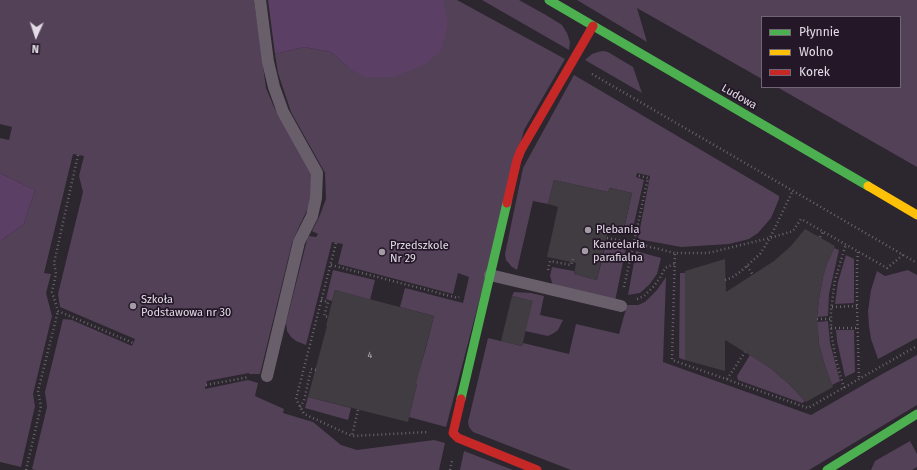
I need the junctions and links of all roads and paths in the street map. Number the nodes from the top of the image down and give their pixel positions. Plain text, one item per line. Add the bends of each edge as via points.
1 (260, 0) edge
2 (549, 0) edge
3 (593, 26) junction
4 (586, 71) dead end
5 (78, 155) dead end
6 (636, 175) dead end
7 (793, 190) junction
8 (917, 215) edge
9 (823, 232) junction
10 (820, 237) dead end
11 (607, 238) dead end
12 (770, 238) junction
13 (336, 243) dead end
14 (633, 243) junction
15 (846, 244) junction
16 (858, 252) junction
17 (675, 253) junction
18 (903, 254) junction
19 (573, 259) dead end
20 (917, 263) edge
21 (331, 264) junction
22 (674, 264) junction
23 (747, 266) junction
24 (490, 275) junction
25 (753, 275) dead end
26 (547, 276) dead end
27 (626, 279) dead end
28 (725, 280) dead end
29 (460, 294) dead end
30 (321, 300) junction
31 (620, 306) joint
32 (857, 306) junction
33 (832, 307) junction
34 (58, 311) junction
35 (328, 317) dead end
36 (818, 319) dead end
37 (831, 319) junction
38 (831, 328) junction
39 (858, 328) junction
40 (133, 343) dead end
41 (917, 346) edge
42 (745, 352) dead end
43 (316, 370) dead end
44 (267, 376) joint
45 (727, 379) junction
46 (859, 379) junction
47 (206, 386) dead end
48 (844, 388) junction
49 (300, 407) junction
50 (358, 410) dead end
51 (917, 414) edge
52 (429, 432) dead end
53 (352, 436) junction
54 (26, 470) edge
55 (537, 470) edge
56 (827, 470) edge

1 - 44 lane via 274,88 283,112 317,173 312,216 299,242
2 - 3 street, Ludowa
3 - 8 street, Ludowa
3 - 24 street via 521,150
4 - 7 path
5 - 34 path via 54,263 56,274 52,292
6 - 14 path via 648,178
7 - 12 path
7 - 18 path
9 - 10 path
9 - 12 path via 801,219 793,231
9 - 15 path
11 - 14 path
12 - 17 path via 708,254
12 - 23 path via 760,254
13 - 21 path
14 - 17 path
14 - 27 path
15 - 16 path
15 - 33 path via 835,280
16 - 18 path via 887,268
16 - 32 path
17 - 22 path
18 - 20 path
19 - 26 path via 572,265 550,261
21 - 29 path via 458,298
21 - 30 path
22 - 31 path via 665,268 644,296 634,300 622,297
22 - 45 path via 672,360
23 - 25 path
23 - 28 path
24 - 31 lane
24 - 55 street via 453,433 458,438
30 - 35 path via 328,302 324,316
30 - 49 path via 296,399
32 - 33 path
32 - 39 path
33 - 37 path
34 - 40 path
34 - 54 path via 38,391 41,406
36 - 37 path
37 - 38 path
38 - 39 path
38 - 48 path
39 - 46 path
41 - 46 path
42 - 45 path
43 - 49 path via 311,369 304,401
44 - 47 path
45 - 48 path via 808,408
46 - 48 path
49 - 53 path via 304,414
50 - 53 path
51 - 56 street
52 - 53 path

